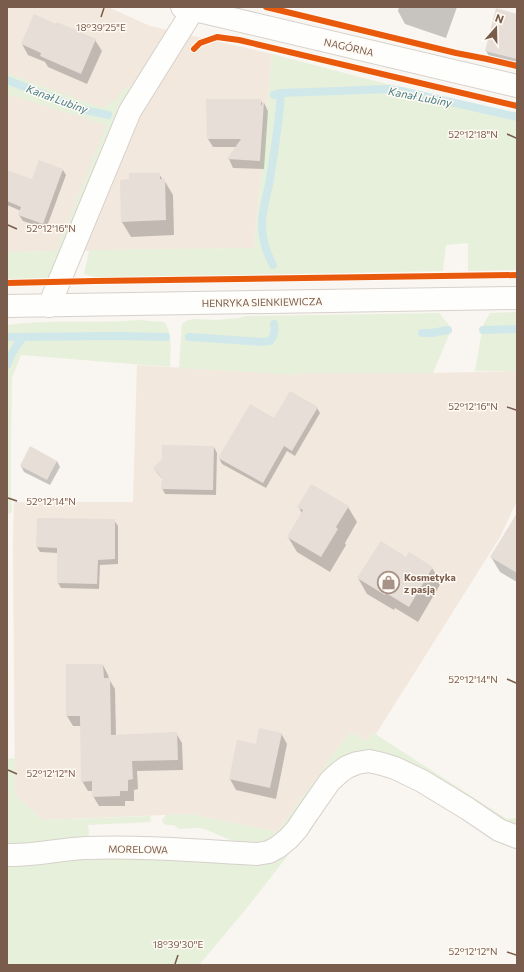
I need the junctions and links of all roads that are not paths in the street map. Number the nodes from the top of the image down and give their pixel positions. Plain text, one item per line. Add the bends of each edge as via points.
1 (187, 8) edge
2 (517, 86) edge
3 (517, 298) edge
4 (7, 306) edge
5 (49, 306) junction
6 (517, 836) edge
7 (7, 855) edge

1 - 2 street, NAGÓRNA
1 - 5 street via 130,111
3 - 5 street, HENRYKA SIENKIEWICZA
4 - 5 street, HENRYKA SIENKIEWICZA
6 - 7 street, MORELOWA via 499,830 422,781 394,768 369,761 347,767 330,781 288,839 270,852 257,854 147,848 85,848

